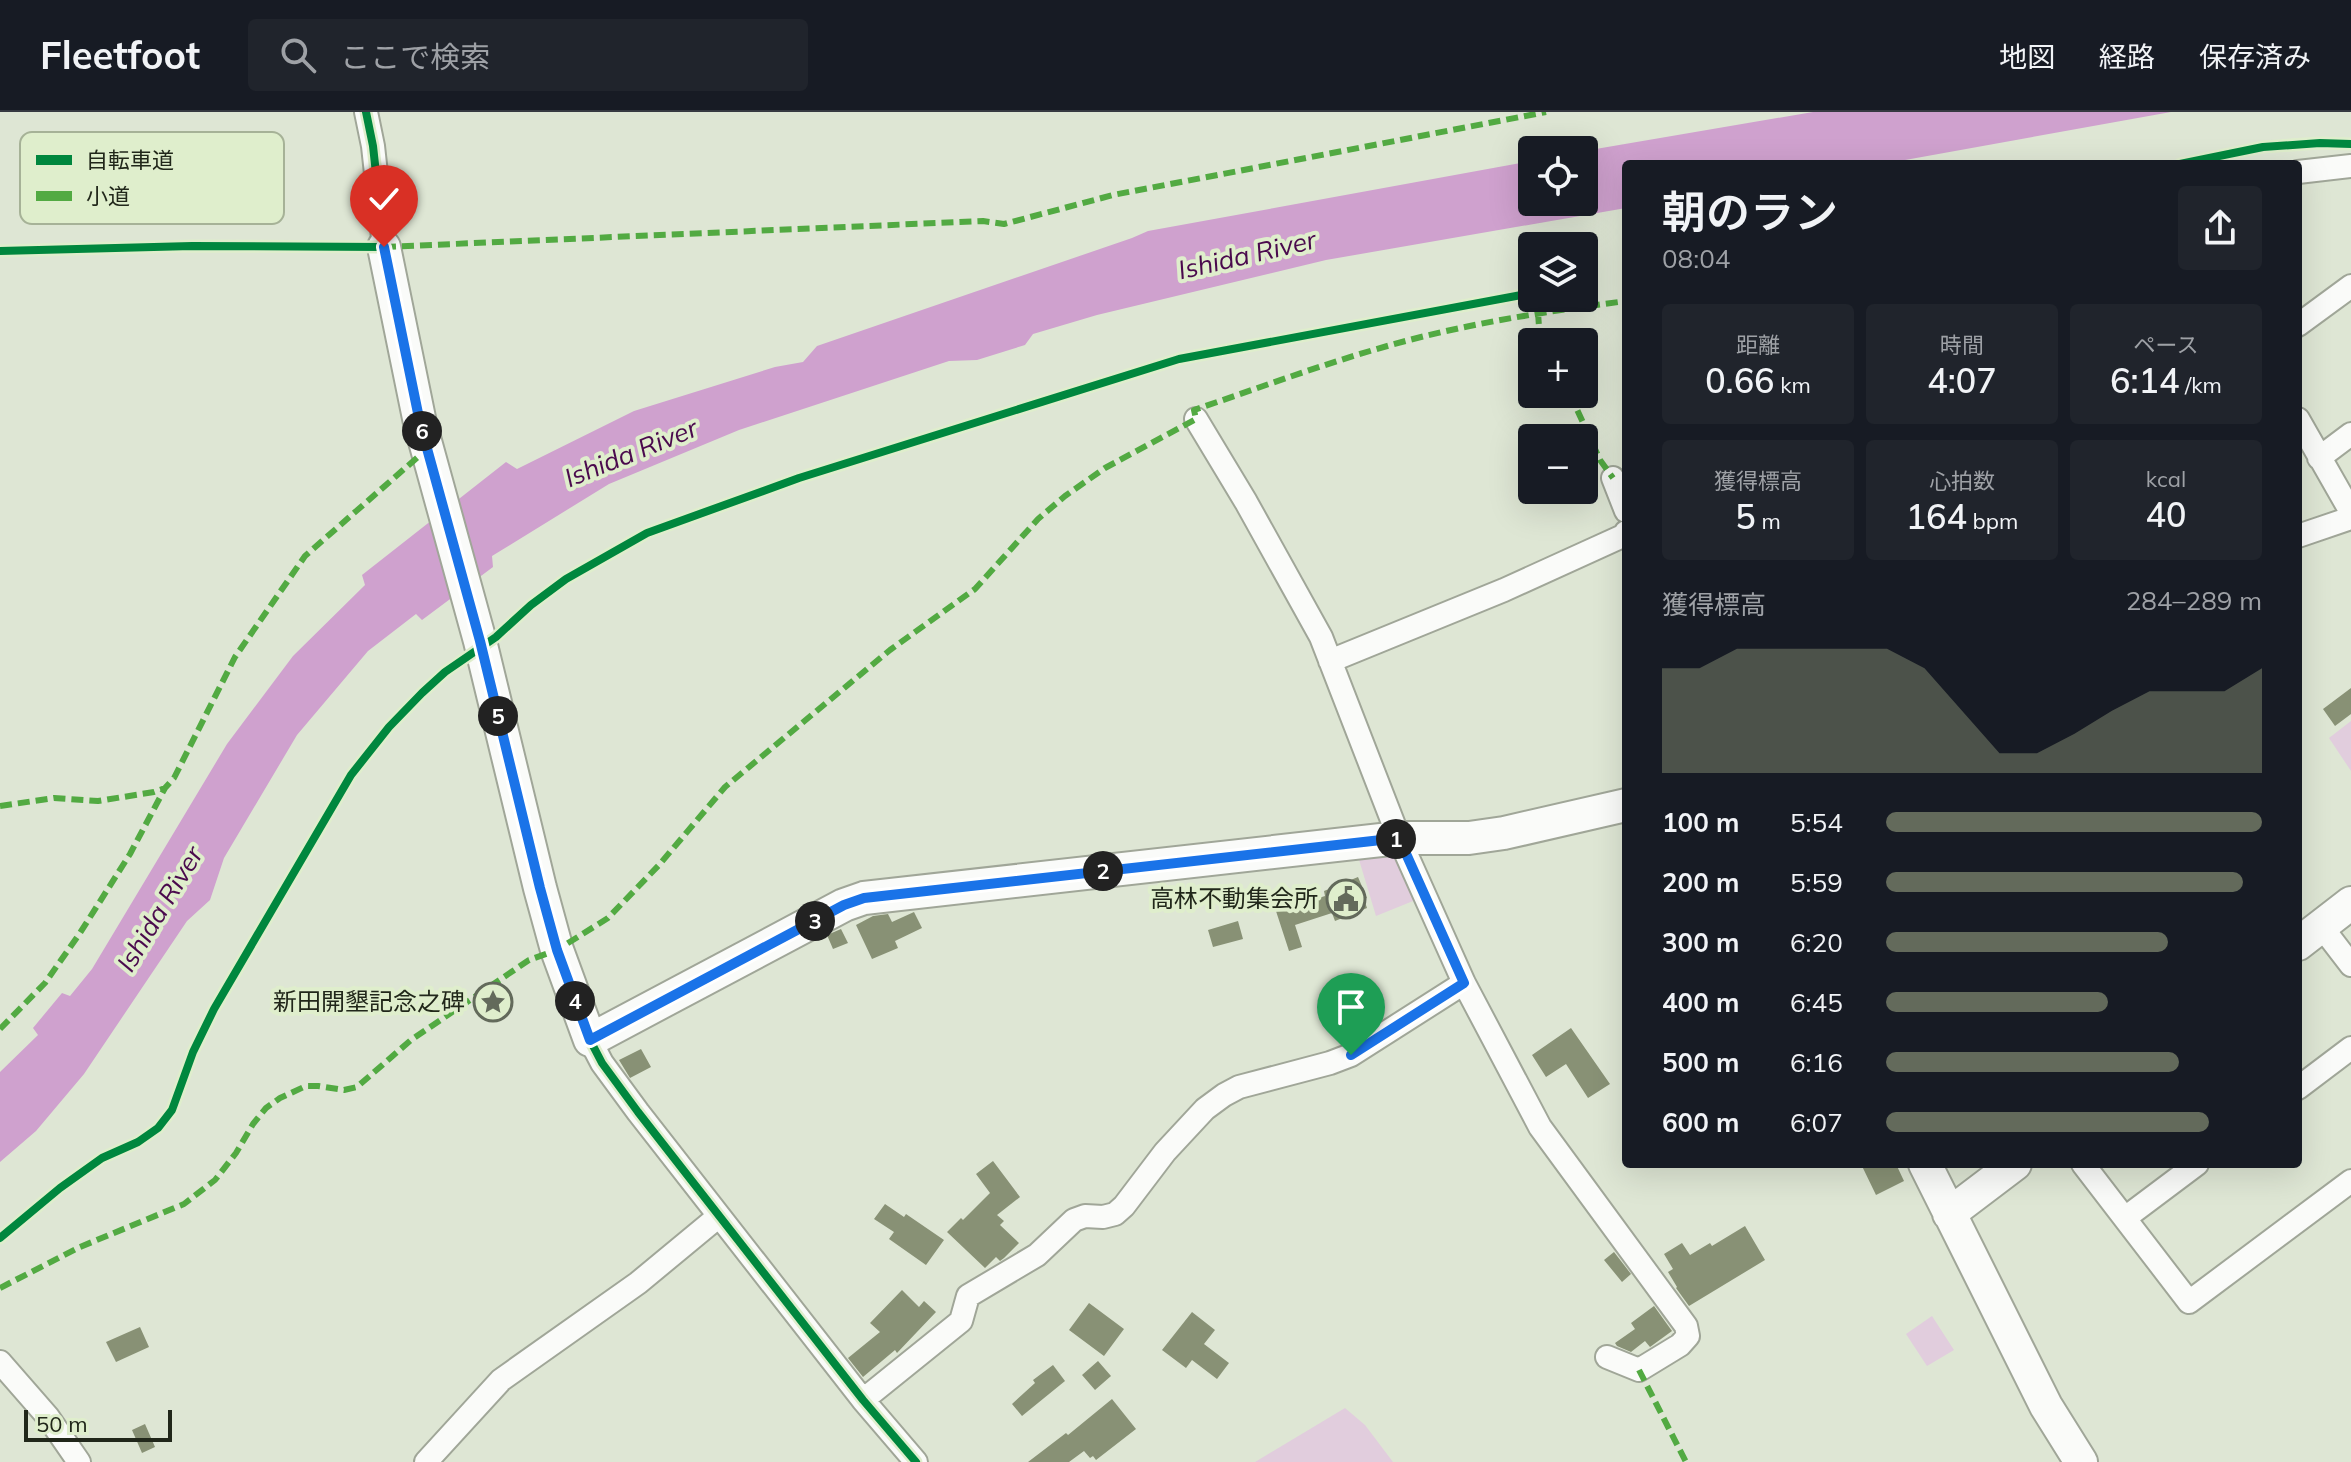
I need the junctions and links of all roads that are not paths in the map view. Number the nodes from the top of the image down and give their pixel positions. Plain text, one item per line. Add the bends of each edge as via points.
1 (366, 112) edge
2 (2351, 167) edge
3 (2302, 172) edge
4 (384, 247) joint
5 (2351, 286) edge
6 (2302, 322) edge
7 (1196, 419) dead end
8 (2302, 426) edge
9 (2351, 434) edge
10 (2319, 458) junction
11 (1613, 478) dead end
12 (1622, 501) edge
13 (2351, 512) edge
14 (2351, 518) edge
15 (2302, 535) edge
16 (1622, 537) edge
17 (1330, 661) junction
18 (1622, 806) edge
19 (1399, 838) junction
20 (2351, 903) edge
21 (2310, 935) edge
22 (2351, 965) edge
23 (1464, 983) junction
24 (590, 1040) junction
25 (2351, 1048) edge
26 (2302, 1085) edge
27 (1927, 1168) edge
28 (2010, 1168) edge
29 (2086, 1168) edge
30 (2192, 1168) edge
31 (2351, 1181) edge
32 (1949, 1214) junction
33 (719, 1216) junction
34 (2125, 1218) junction
35 (1607, 1357) dead end
36 (0, 1362) edge
37 (863, 1400) junction
38 (79, 1462) edge
39 (426, 1462) edge
40 (916, 1462) edge
41 (2081, 1462) edge

1 - 4 street
2 - 3 street
4 - 24 street via 429,456 547,913
5 - 6 street
7 - 17 street
8 - 10 street
9 - 10 street
10 - 13 street
11 - 12 street
14 - 15 street
16 - 17 street
17 - 19 street
18 - 19 street via 1504,833
19 - 23 street
19 - 24 street via 864,898
20 - 21 street
21 - 22 street
23 - 35 street via 1540,1127 1686,1326 1688,1336 1680,1345 1639,1370
23 - 37 street via 1351,1055 1224,1095 1165,1152 1115,1214 1074,1220 1037,1255 968,1296 961,1321
24 - 33 street
25 - 26 street
27 - 32 street
28 - 32 street
29 - 34 street
30 - 34 street
31 - 34 street via 2189,1302
32 - 41 street via 2046,1406
33 - 37 street
33 - 39 street via 638,1283 501,1380
36 - 38 street
37 - 40 street

